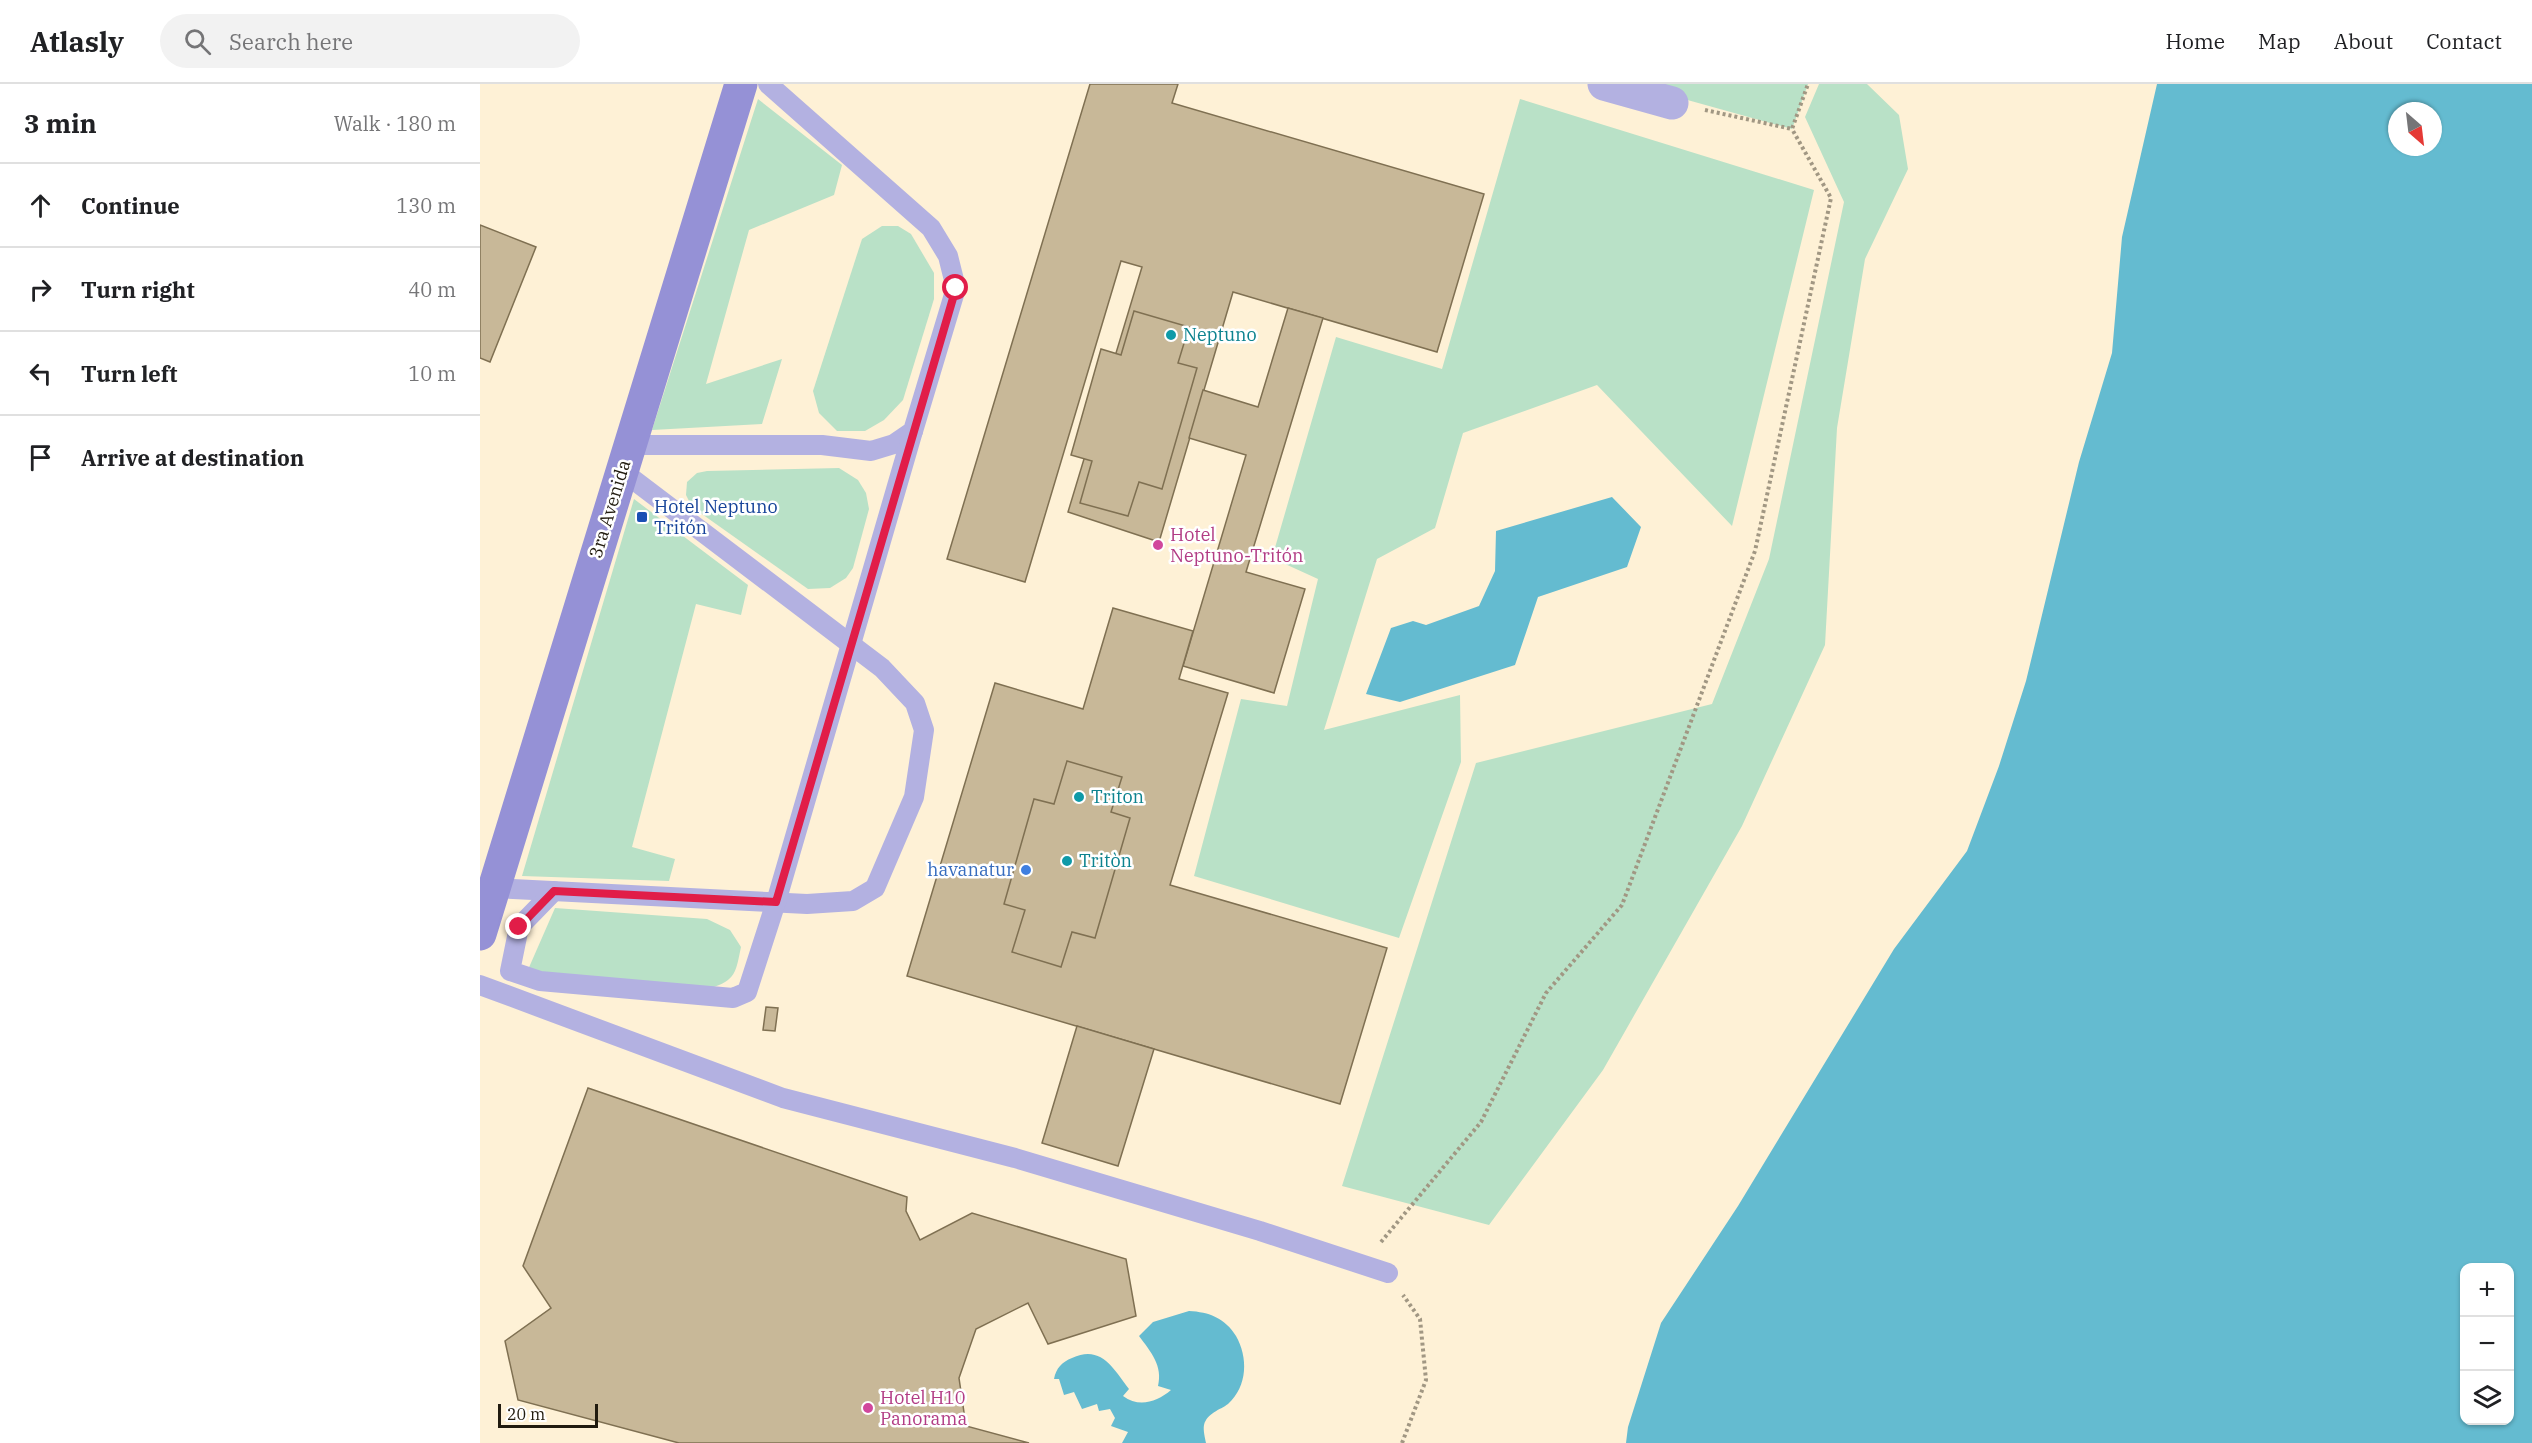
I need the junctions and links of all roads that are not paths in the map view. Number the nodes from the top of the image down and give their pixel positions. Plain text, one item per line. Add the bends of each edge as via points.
1 (741, 84) edge
2 (768, 84) edge
3 (1604, 84) edge
4 (1672, 103) road end
5 (914, 431) junction
6 (626, 458) junction
7 (852, 646) junction
8 (494, 888) junction
9 (554, 891) junction
10 (776, 902) junction
11 (480, 934) edge
12 (480, 985) edge
13 (1388, 1273) road end

1 - 6 main road, 3ra Avenida
2 - 5 lane via 931,228 948,256 956,288
3 - 4 street
5 - 6 lane via 894,444 871,451 822,445
5 - 7 lane
6 - 7 lane
6 - 8 main road, 3ra Avenida
7 - 10 lane
7 - 10 lane via 882,668 915,703 924,730 914,797 875,888 853,901
8 - 9 lane
8 - 11 main road, 3ra Avenida
9 - 10 lane
9 - 10 lane via 519,927 510,971 540,981 733,998 747,992
12 - 13 lane via 783,1098 1015,1158

